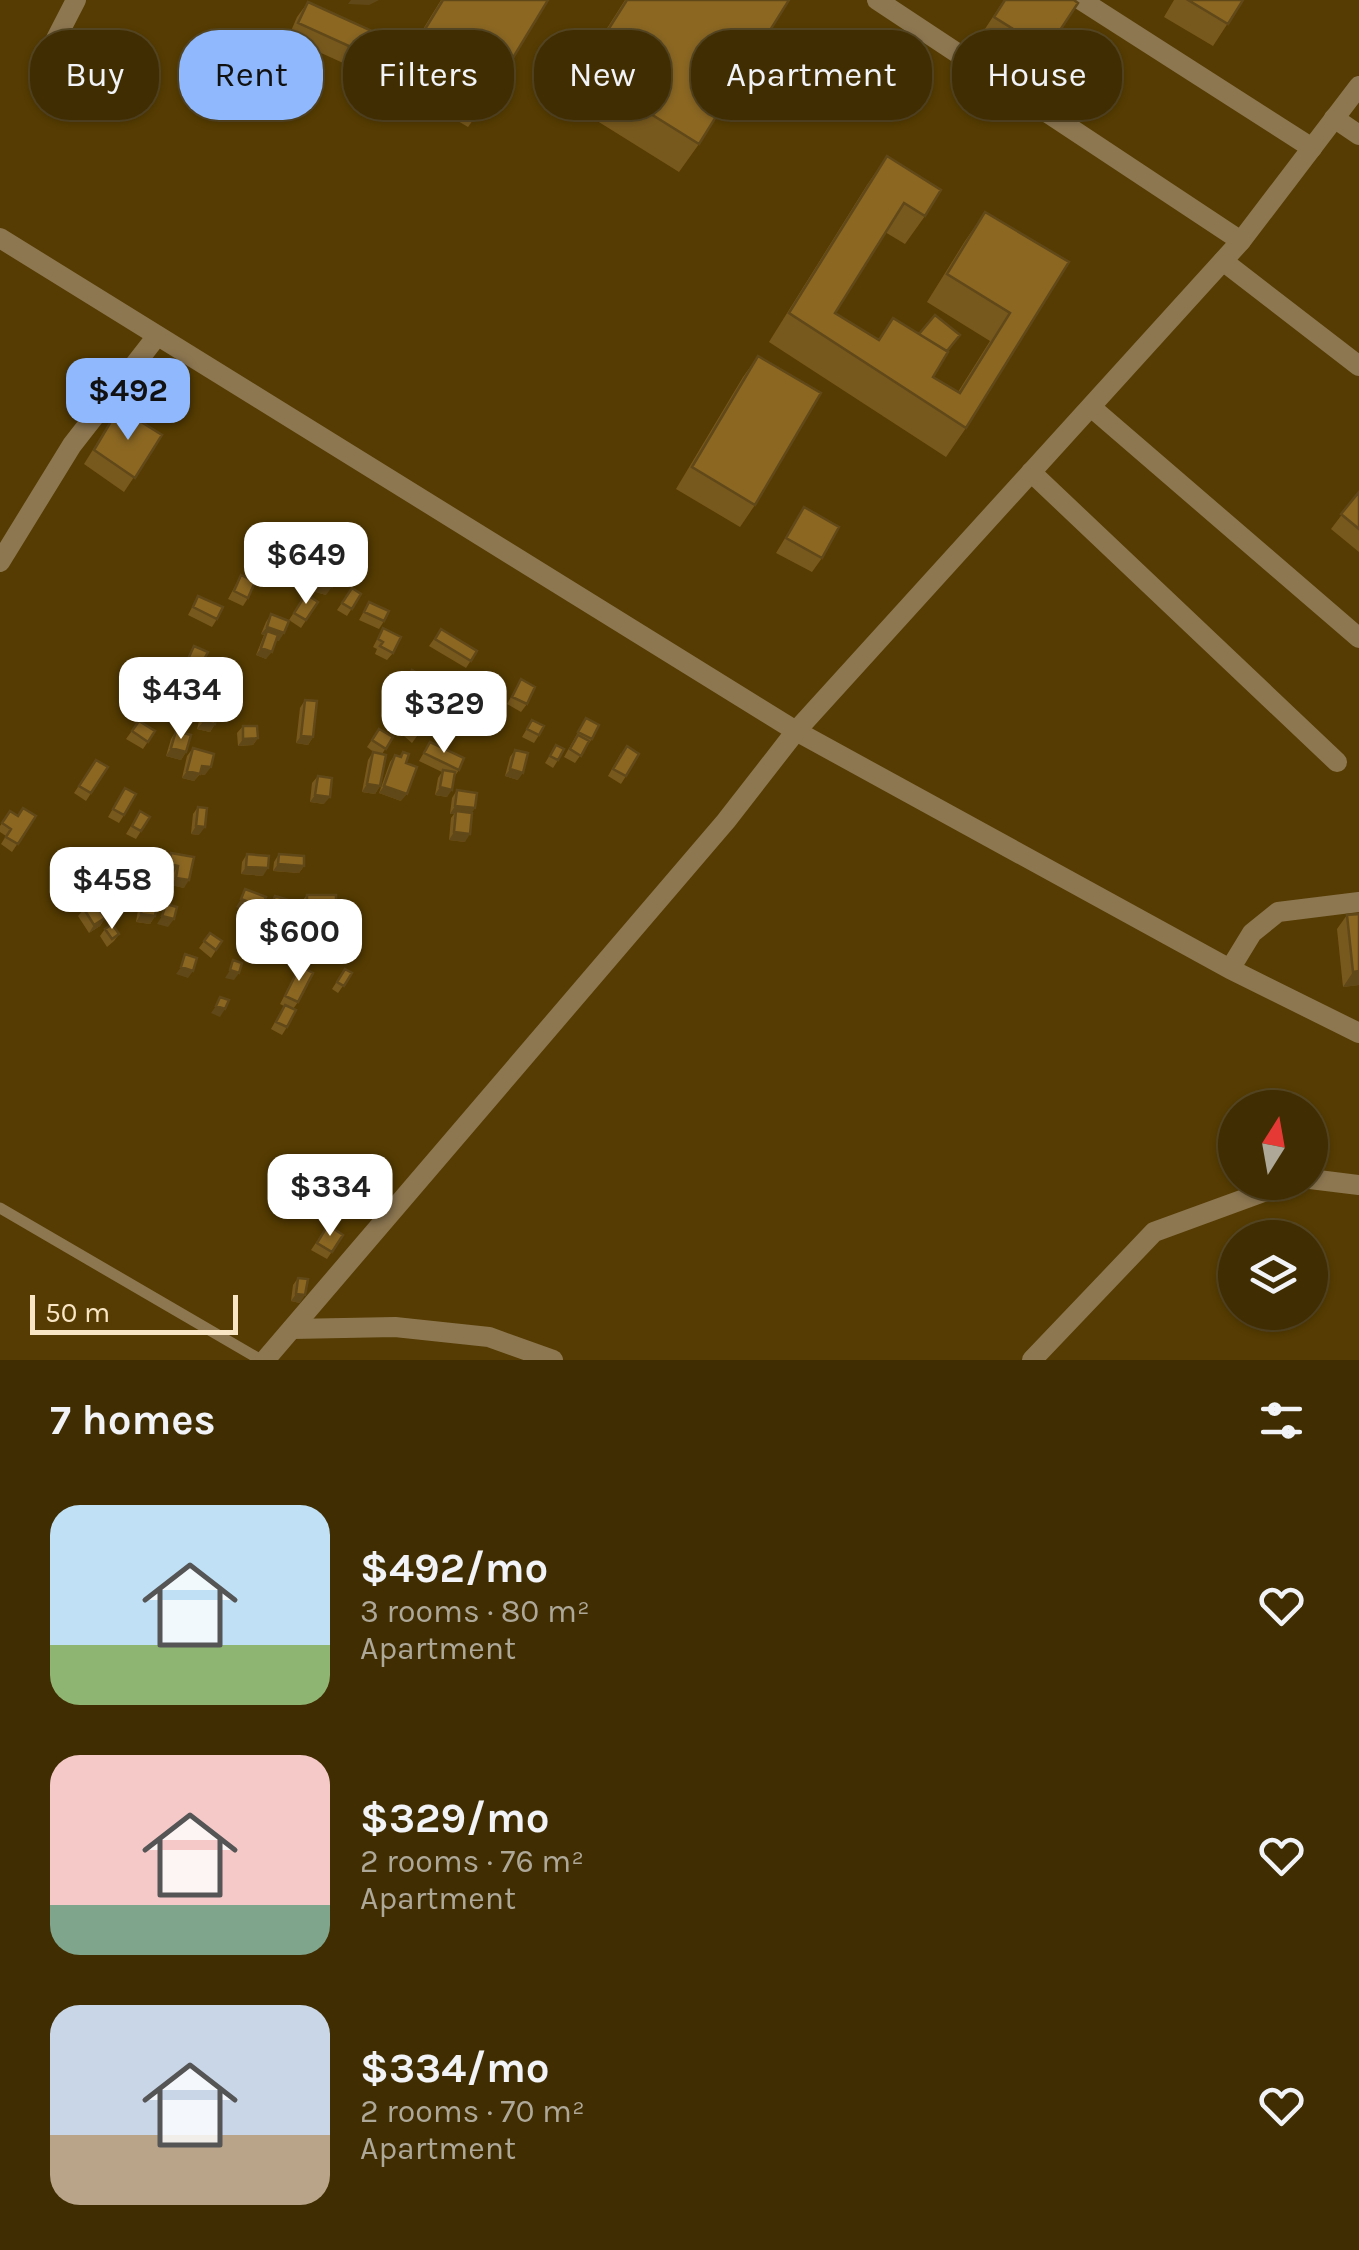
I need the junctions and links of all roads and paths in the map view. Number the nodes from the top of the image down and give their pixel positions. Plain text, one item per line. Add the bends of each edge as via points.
1 (76, 0) edge
2 (877, 0) edge
3 (1081, 0) edge
4 (61, 30) edge
5 (1359, 86) edge
6 (1334, 118) junction
7 (1359, 134) edge
8 (1312, 148) junction
9 (0, 238) edge
10 (1241, 241) junction
11 (1224, 261) junction
12 (157, 336) junction
13 (1359, 366) edge
14 (1091, 407) junction
15 (1032, 472) junction
16 (0, 562) edge
17 (1359, 638) edge
18 (796, 731) junction
19 (1336, 762) dead end
20 (1359, 902) edge
21 (1230, 969) junction
22 (1359, 1033) edge
23 (1328, 1181) edge
24 (1359, 1185) edge
25 (1242, 1200) edge
26 (0, 1208) edge
27 (292, 1328) junction
28 (263, 1360) edge
29 (553, 1360) edge
30 (1032, 1360) edge

1 - 4 street
2 - 10 street
3 - 8 street
5 - 6 street
6 - 7 street
6 - 8 street
8 - 10 street
9 - 12 street
10 - 11 street
11 - 13 street
11 - 14 street
12 - 16 street via 72,445
12 - 18 street
14 - 15 street
14 - 17 street
15 - 18 street
15 - 19 street
18 - 21 street
18 - 27 street
20 - 21 street via 1278,912 1252,933
21 - 22 street
23 - 24 street
25 - 30 street via 1154,1232
26 - 28 lane
27 - 28 street
27 - 29 street via 395,1327 489,1336

